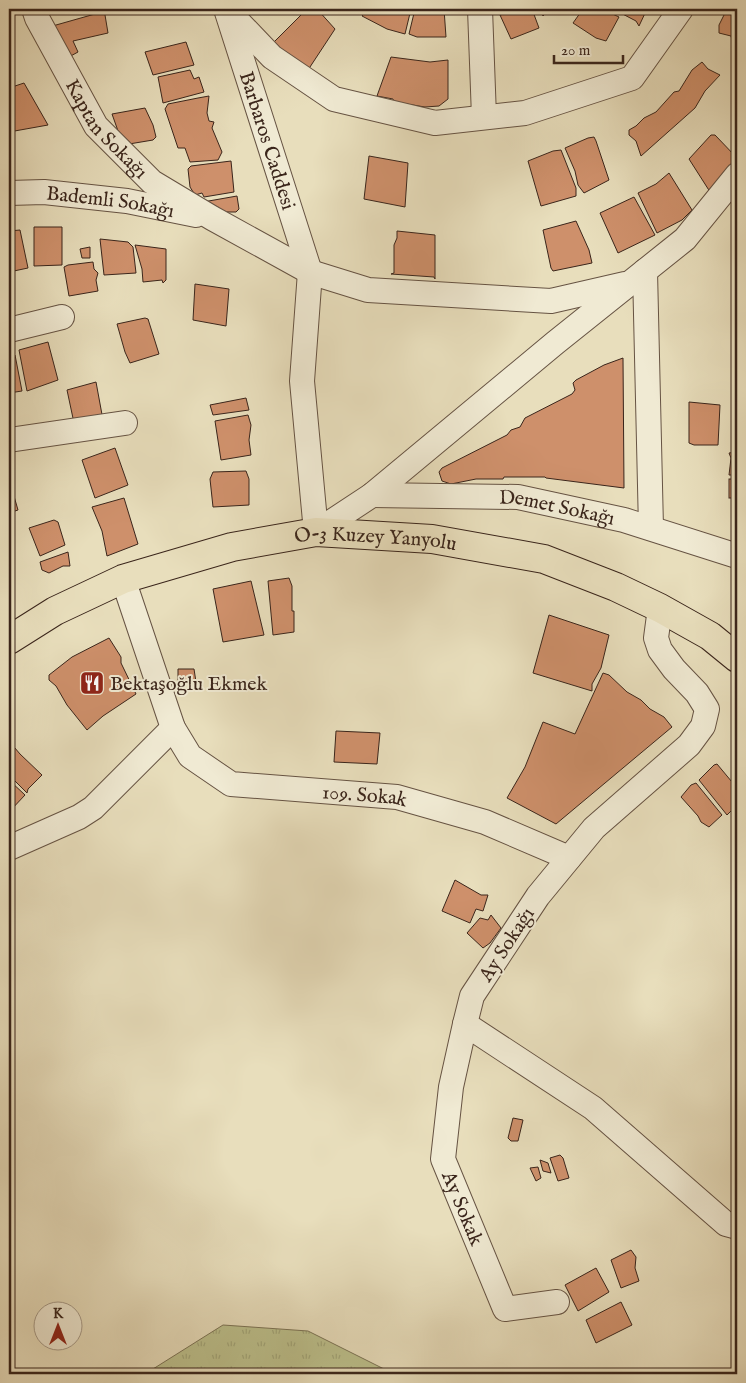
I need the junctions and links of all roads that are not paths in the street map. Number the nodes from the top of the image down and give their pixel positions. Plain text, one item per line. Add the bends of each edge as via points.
1 (34, 9) edge
2 (226, 9) edge
3 (480, 9) edge
4 (681, 9) edge
5 (484, 117) junction
6 (737, 175) edge
7 (9, 193) edge
8 (212, 218) junction
9 (310, 272) junction
10 (637, 277) junction
11 (62, 317) dead end
12 (9, 330) edge
13 (125, 423) dead end
14 (9, 440) edge
15 (372, 495) junction
16 (650, 528) junction
17 (316, 532) junction
18 (737, 556) edge
19 (122, 579) junction
20 (660, 608) junction
21 (9, 640) edge
22 (737, 658) edge
23 (173, 728) junction
24 (9, 848) edge
25 (569, 858) junction
26 (465, 1024) junction
27 (737, 1228) edge
28 (557, 1302) dead end

1 - 8 street, Kaptan Sokağı via 96,126 152,182
2 - 5 street via 272,57 334,100 435,122
2 - 9 street, Barbaros Caddesi
3 - 5 street
4 - 5 street via 632,78 525,112
6 - 10 street via 685,238
7 - 8 street, Bademli Sokağı via 44,192 127,201
8 - 9 street, Kaptan Sokağı
9 - 10 street, Kaptan Sokağı via 368,290 550,300
9 - 17 street via 302,381
10 - 15 street
10 - 16 street
11 - 12 street
13 - 14 street
15 - 16 street, Demet Sokağı via 518,497
15 - 17 street
16 - 18 street, Demet Sokağı
17 - 19 main road, O-3 Kuzey Yanyolu via 232,548
17 - 20 main road, O-3 Kuzey Yanyolu via 432,539 544,559
19 - 21 main road, O-3 Kuzey Yanyolu via 55,611
19 - 23 street, 109. Sokak
20 - 22 main road, O-3 Kuzey Yanyolu via 710,636
20 - 25 street, Ay Sokağı via 656,638 660,650 707,709 703,726 689,745 594,828
23 - 24 street via 93,808
23 - 25 street, 109. Sokak via 190,756 231,784 397,797 485,822
25 - 26 street, Ay Sokağı via 538,896 472,996
26 - 27 street via 592,1108 726,1224
26 - 28 street, Ay Sokak via 451,1087 443,1159 505,1309

